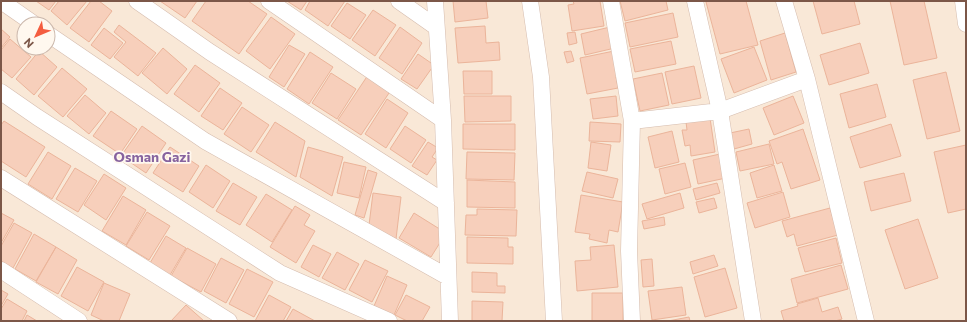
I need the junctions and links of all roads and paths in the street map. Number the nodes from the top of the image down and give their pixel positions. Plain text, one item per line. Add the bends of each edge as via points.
1 (1, 1) edge
2 (137, 1) edge
3 (269, 1) edge
4 (399, 1) edge
5 (435, 1) edge
6 (530, 1) edge
7 (611, 1) edge
8 (695, 1) edge
9 (784, 1) edge
10 (963, 1) edge
11 (23, 16) edge
12 (966, 24) edge
13 (436, 27) junction
14 (56, 39) edge
15 (807, 79) junction
16 (1, 92) edge
17 (720, 111) junction
18 (443, 120) junction
19 (632, 121) junction
20 (1, 178) edge
21 (446, 203) junction
22 (1, 270) edge
23 (448, 277) junction
24 (79, 321) edge
25 (229, 321) edge
26 (389, 321) edge
27 (450, 321) edge
28 (554, 321) edge
29 (632, 321) edge
30 (753, 321) edge
31 (866, 321) edge

1 - 11 street
2 - 21 street via 210,52
3 - 18 street
4 - 13 street
5 - 13 street
6 - 28 street via 541,77
7 - 19 street
8 - 17 street
9 - 15 street
10 - 12 street
13 - 18 street
14 - 23 street via 205,141
15 - 17 street
15 - 31 street
16 - 26 street via 280,273
17 - 19 street
17 - 30 street
18 - 21 street
19 - 29 street via 629,251
20 - 25 street
21 - 23 street
22 - 24 street
23 - 27 street

